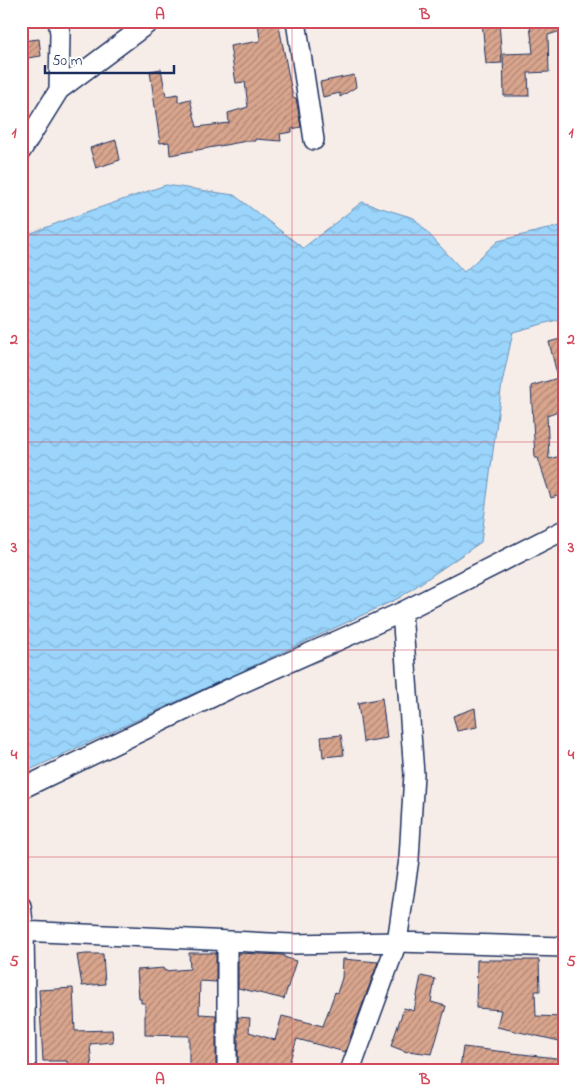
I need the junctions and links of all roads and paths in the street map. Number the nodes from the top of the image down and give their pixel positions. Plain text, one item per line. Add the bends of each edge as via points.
1 (58, 21) edge
2 (151, 21) edge
3 (296, 21) edge
4 (59, 90) junction
5 (314, 140) dead end
6 (21, 151) edge
7 (564, 530) edge
8 (402, 612) junction
9 (21, 789) edge
10 (21, 906) edge
11 (23, 931) edge
12 (227, 941) junction
13 (397, 942) junction
14 (564, 947) edge
15 (26, 1071) edge
16 (227, 1071) edge
17 (350, 1071) edge

1 - 4 street
2 - 4 street
3 - 5 street
4 - 6 street
7 - 8 street
8 - 9 street via 231,688
8 - 13 street via 414,774 409,859
10 - 11 street
11 - 12 street
11 - 15 street
12 - 13 street via 292,944
12 - 16 street
13 - 14 street
13 - 17 street

